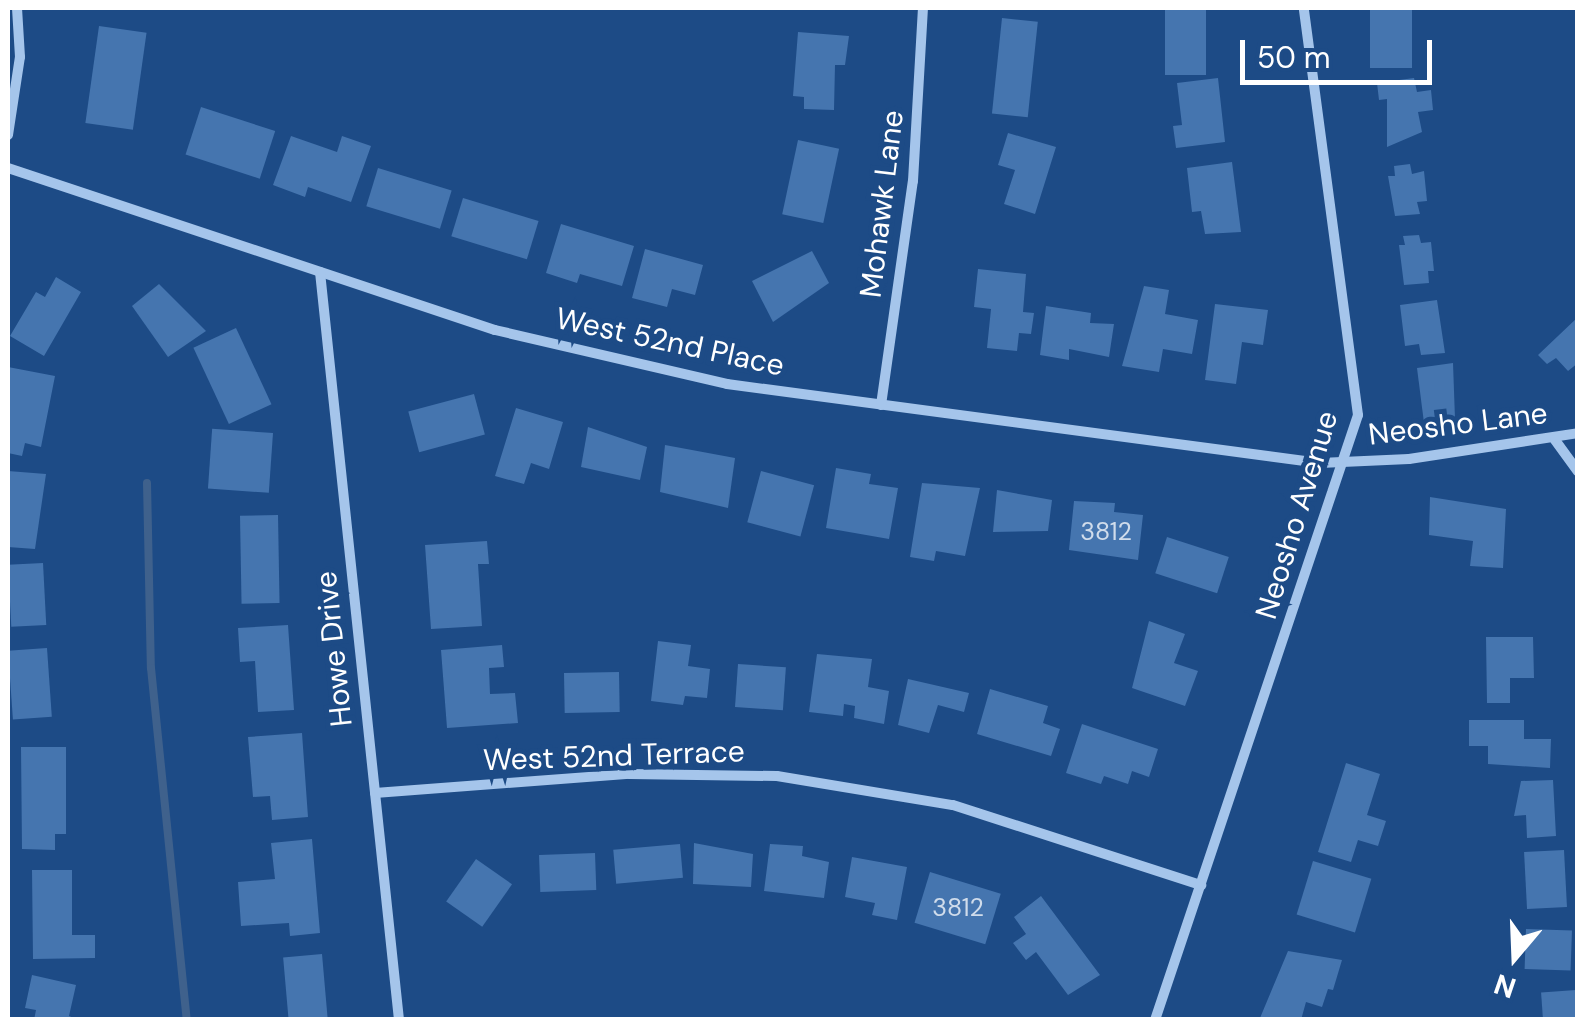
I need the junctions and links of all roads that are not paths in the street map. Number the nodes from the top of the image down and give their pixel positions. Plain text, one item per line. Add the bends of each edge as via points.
1 (17, 8) edge
2 (923, 8) edge
3 (1304, 8) edge
4 (8, 135) edge
5 (8, 168) edge
6 (320, 272) junction
7 (881, 405) junction
8 (1578, 433) edge
9 (1555, 440) junction
10 (1345, 462) junction
11 (1578, 472) edge
12 (375, 793) junction
13 (1200, 885) junction
14 (399, 1020) edge
15 (1155, 1020) edge

1 - 4 street via 20,58
2 - 7 street, Mohawk Lane via 913,181
3 - 10 street, Neosho Avenue via 1358,415
5 - 6 street, West 52nd Place
6 - 7 street, West 52nd Place via 624,364
6 - 12 street, Howe Drive
7 - 10 street, West 52nd Place
8 - 9 street, Neosho Lane
9 - 10 street, Neosho Lane
9 - 11 street
10 - 13 street, Neosho Avenue
12 - 13 street, West 52nd Terrace via 629,774 777,776 953,805
12 - 14 street, Howe Drive
13 - 15 street, Neosho Avenue

